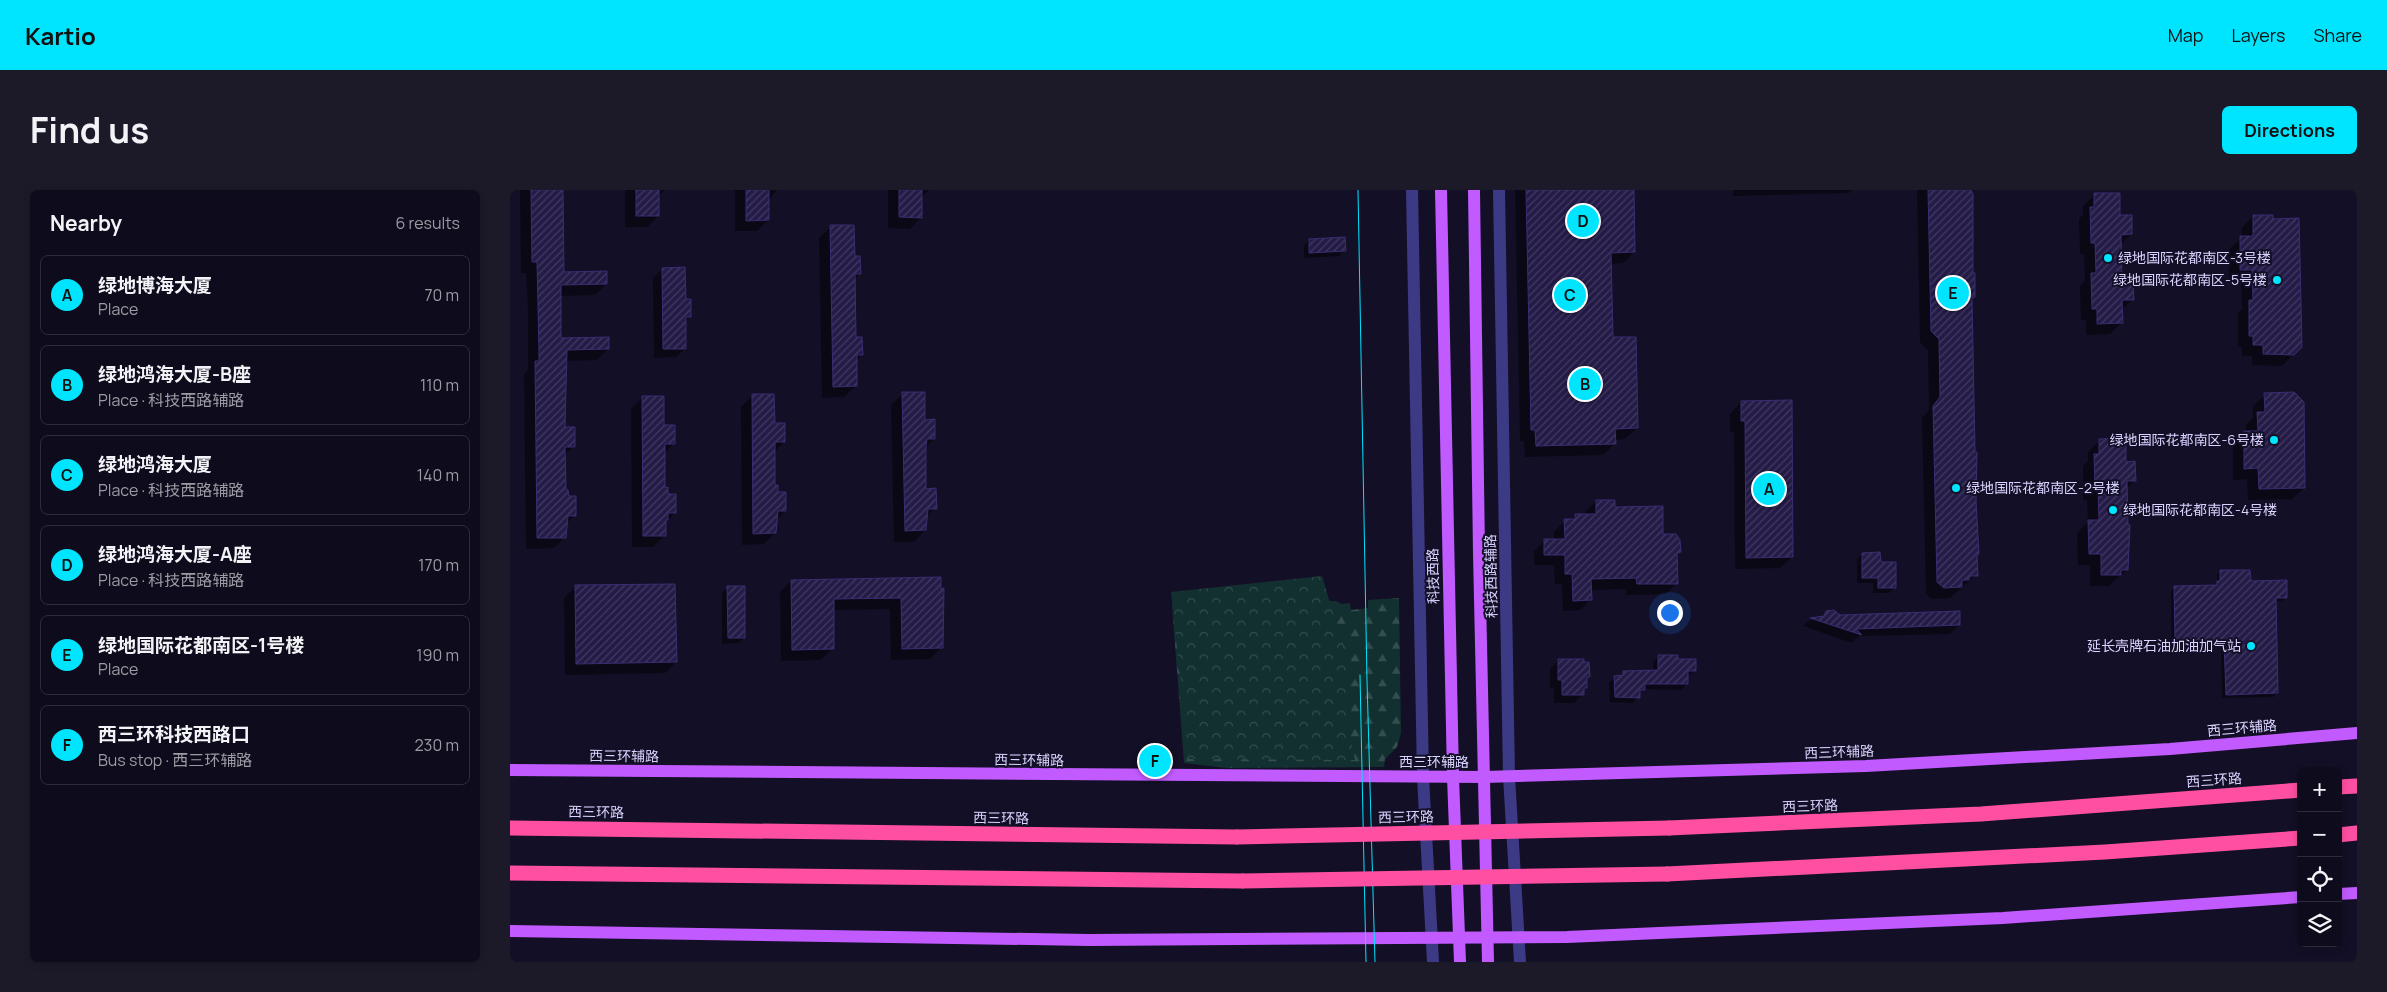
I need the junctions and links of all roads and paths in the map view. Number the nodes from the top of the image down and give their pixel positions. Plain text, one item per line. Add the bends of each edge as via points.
1 (1412, 190) edge
2 (1441, 190) edge
3 (1474, 190) edge
4 (1499, 190) edge
5 (2357, 733) edge
6 (510, 770) edge
7 (1509, 776) junction
8 (1423, 777) junction
9 (1453, 777) junction
10 (1484, 777) junction
11 (2357, 786) edge
12 (2342, 787) edge
13 (2297, 790) edge
14 (510, 828) edge
15 (2357, 833) edge
16 (2342, 835) edge
17 (2297, 838) edge
18 (510, 873) edge
19 (2342, 894) edge
20 (2356, 895) edge
21 (2297, 897) edge
22 (510, 931) edge
23 (1458, 938) junction
24 (1487, 938) junction
25 (1519, 938) junction
26 (1432, 939) junction
27 (1433, 962) edge
28 (1460, 962) edge
29 (1488, 962) edge
30 (1520, 962) edge

1 - 8 street
2 - 9 main road, 科技西路
3 - 10 main road
4 - 7 street, 科技西路辅路
5 - 7 main road, 西三环辅路 via 2170,749 1876,766
6 - 8 main road, 西三环辅路
7 - 10 main road, 西三环辅路
7 - 25 street, 科技西路辅路
8 - 9 main road, 西三环辅路
8 - 26 street
9 - 10 main road, 西三环辅路
9 - 23 main road, 科技西路
10 - 24 main road
11 - 12 highway
13 - 14 highway, 西三环路, bridge via 1981,814 1669,828 1238,837
15 - 16 highway
17 - 18 highway, bridge via 2105,852 1667,874 1243,881
19 - 20 main road
21 - 25 main road via 2003,918
22 - 26 main road via 1089,940
23 - 24 main road
23 - 26 main road
23 - 28 main road, 科技西路
24 - 25 main road
24 - 29 main road
25 - 30 street, 科技西路辅路
26 - 27 street

